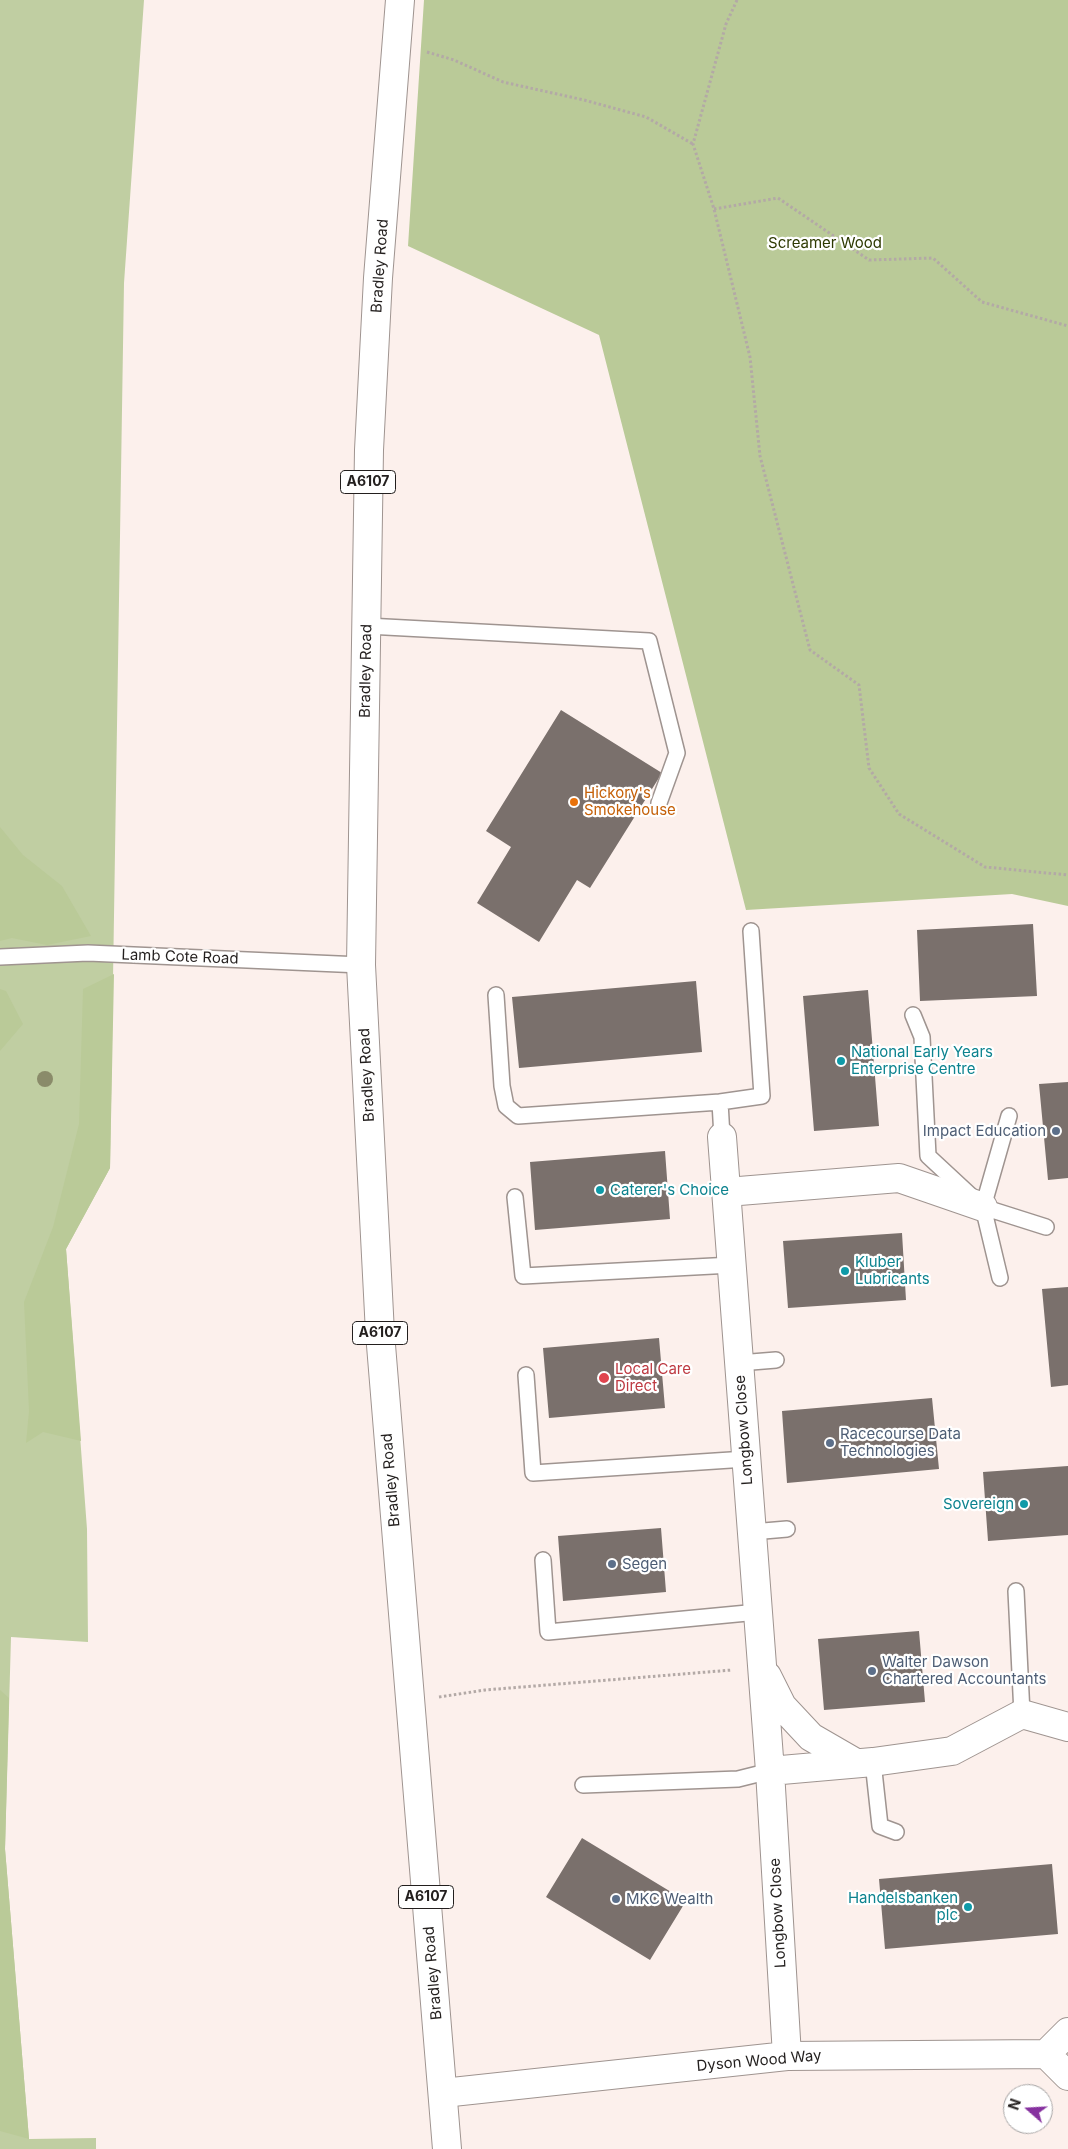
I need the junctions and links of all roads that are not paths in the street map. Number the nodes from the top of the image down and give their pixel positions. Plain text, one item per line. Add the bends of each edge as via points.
1 (400, 0) edge
2 (367, 626) junction
3 (659, 803) dead end
4 (751, 931) dead end
5 (0, 957) edge
6 (361, 965) junction
7 (496, 995) dead end
8 (913, 1015) dead end
9 (720, 1102) junction
10 (1009, 1116) dead end
11 (722, 1137) joint
12 (727, 1192) junction
13 (515, 1197) dead end
14 (983, 1207) junction
15 (1046, 1227) dead end
16 (732, 1265) junction
17 (1000, 1278) dead end
18 (776, 1360) dead end
19 (739, 1363) junction
20 (526, 1375) dead end
21 (746, 1459) junction
22 (787, 1529) dead end
23 (752, 1532) junction
24 (543, 1560) dead end
25 (1016, 1591) dead end
26 (758, 1612) junction
27 (762, 1668) junction
28 (1022, 1714) junction
29 (1068, 1727) edge
30 (864, 1762) junction
31 (770, 1771) junction
32 (584, 1784) dead end
33 (896, 1832) dead end
34 (1068, 2032) edge
35 (1046, 2054) junction
36 (787, 2056) junction
37 (1068, 2076) edge
38 (443, 2094) junction
39 (448, 2149) edge

1 - 2 street, Bradley Road / A6107 via 378,278 369,450
2 - 3 lane via 649,641 677,753
2 - 6 street, Bradley Road / A6107
4 - 9 lane via 762,1096
5 - 6 lane, Lamb Cote Road via 88,954
6 - 38 street, Bradley Road / A6107 via 380,1333
7 - 9 lane via 502,1086 506,1106 518,1116
8 - 14 lane via 922,1037 928,1156
9 - 11 lane
10 - 14 lane
11 - 12 street, Longbow Close
12 - 14 street via 899,1178
12 - 16 street, Longbow Close
13 - 16 lane via 523,1276
14 - 15 lane
14 - 17 lane
16 - 19 street, Longbow Close
18 - 19 lane
19 - 21 street, Longbow Close
20 - 21 lane via 533,1474
21 - 23 street, Longbow Close
22 - 23 lane
23 - 26 street, Longbow Close
24 - 26 lane via 548,1632
25 - 28 lane
26 - 27 street, Longbow Close
27 - 30 street, Longbow Close via 782,1706 812,1737
27 - 31 street, Longbow Close
28 - 29 street
28 - 30 street via 952,1751
30 - 31 street
30 - 33 lane via 880,1826
31 - 32 lane via 738,1779
31 - 36 street, Longbow Close
34 - 35 street
35 - 36 street, Dyson Wood Way
35 - 37 street
36 - 38 street, Dyson Wood Way
38 - 39 street, Bradley Road / A6107

